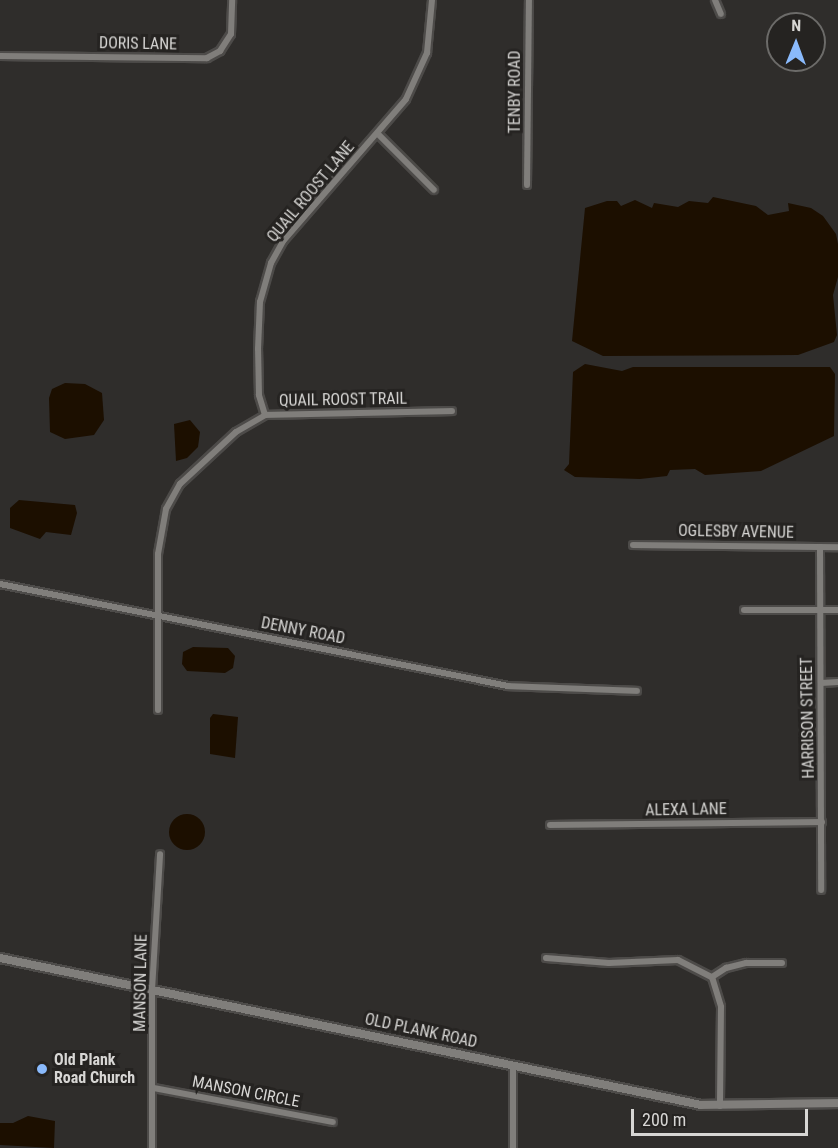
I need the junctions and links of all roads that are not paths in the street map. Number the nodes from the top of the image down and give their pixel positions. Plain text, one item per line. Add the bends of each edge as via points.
1 (232, 0) edge
2 (432, 0) edge
3 (529, 0) edge
4 (715, 0) edge
5 (721, 14) dead end
6 (0, 56) edge
7 (378, 135) junction
8 (527, 185) dead end
9 (434, 190) dead end
10 (453, 411) dead end
11 (266, 416) junction
12 (633, 545) dead end
13 (820, 547) junction
14 (838, 547) edge
15 (0, 584) edge
16 (744, 610) dead end
17 (820, 610) junction
18 (838, 610) edge
19 (158, 616) junction
20 (838, 682) edge
21 (821, 683) junction
22 (637, 691) dead end
23 (158, 710) dead end
24 (822, 822) junction
25 (550, 825) dead end
26 (160, 854) dead end
27 (821, 890) dead end
28 (0, 958) edge
29 (546, 958) dead end
30 (782, 963) dead end
31 (712, 977) junction
32 (152, 990) junction
33 (513, 1066) junction
34 (154, 1088) junction
35 (838, 1103) edge
36 (720, 1106) junction
37 (333, 1122) dead end
38 (152, 1148) edge
39 (513, 1148) edge

1 - 6 street, DORIS LANE via 231,34 220,51 207,58
2 - 7 street, QUAIL ROOST LANE via 429,43 422,70 406,99
3 - 8 street, TENBY ROAD
4 - 5 street
7 - 9 street
7 - 11 street, QUAIL ROOST LANE via 284,240 271,263 260,302 258,349 259,395
10 - 11 street, QUAIL ROOST TRAIL
11 - 19 street, QUAIL ROOST TRAIL via 236,432 180,484 170,499 161,527
12 - 13 street, OGLESBY AVENUE
13 - 14 street, OGLESBY AVENUE
13 - 17 street, HARRISON STREET
15 - 19 street, DENNY ROAD
16 - 17 street
17 - 18 street
17 - 21 street, HARRISON STREET
19 - 22 street, DENNY ROAD via 508,686
19 - 23 street
20 - 21 street
21 - 24 street, HARRISON STREET
24 - 25 street, ALEXA LANE
24 - 27 street, HARRISON STREET
26 - 32 street, MANSON LANE
28 - 32 street, OLD PLANK ROAD
29 - 31 street via 609,963 678,960
30 - 31 street via 746,963
31 - 36 street via 721,1007
32 - 33 street, OLD PLANK ROAD
32 - 34 street, MANSON LANE
33 - 36 street, OLD PLANK ROAD
33 - 39 street
34 - 37 street, MANSON CIRCLE
34 - 38 street, MANSON LANE
35 - 36 street, OLD PLANK ROAD

